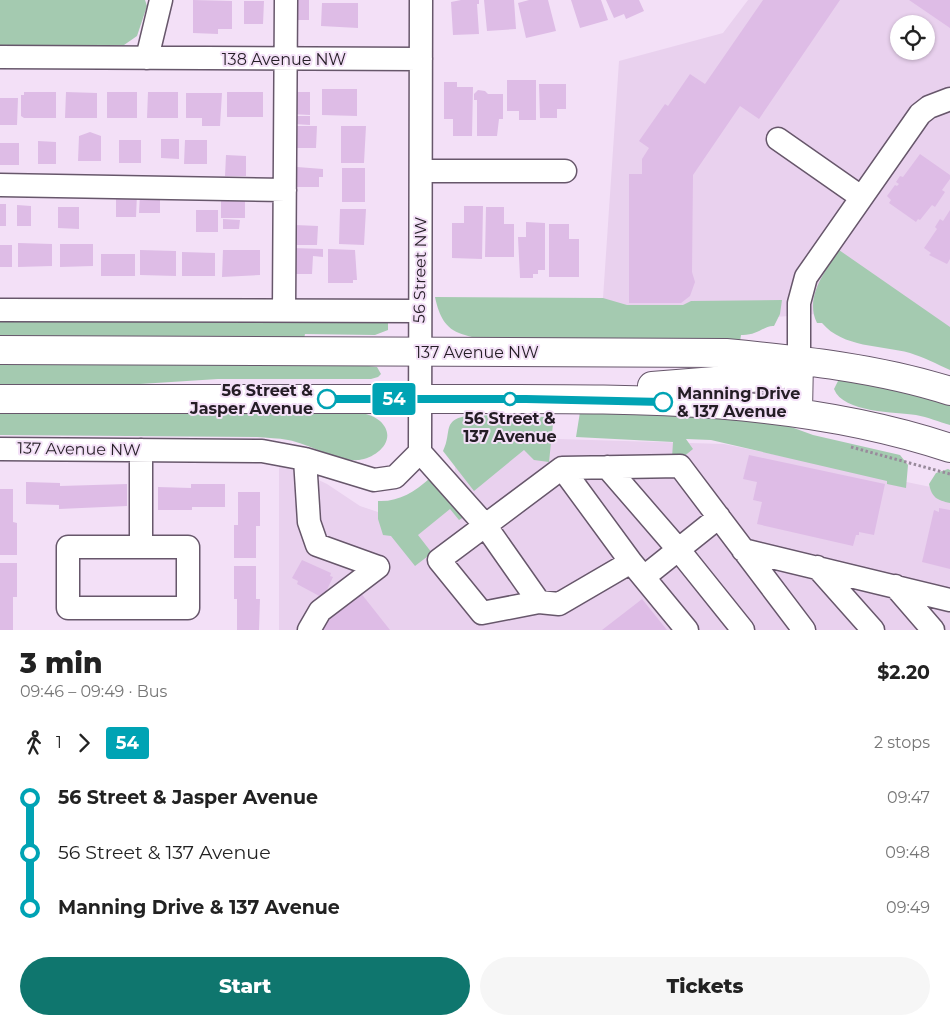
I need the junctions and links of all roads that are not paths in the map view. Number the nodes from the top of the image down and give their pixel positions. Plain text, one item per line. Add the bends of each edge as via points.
1 (161, 0) edge
2 (286, 0) edge
3 (422, 0) edge
4 (0, 58) edge
5 (147, 58) junction
6 (286, 59) junction
7 (421, 60) junction
8 (950, 99) edge
9 (778, 139) dead end
10 (421, 170) junction
11 (565, 172) dead end
12 (0, 185) edge
13 (285, 190) junction
14 (861, 197) junction
15 (0, 310) edge
16 (284, 310) junction
17 (419, 311) junction
18 (0, 350) edge
19 (419, 352) junction
20 (799, 360) junction
21 (950, 391) edge
22 (0, 399) edge
23 (419, 399) junction
24 (526, 399) junction
25 (798, 412) junction
26 (0, 448) edge
27 (950, 448) edge
28 (141, 450) junction
29 (420, 452) junction
30 (305, 459) junction
31 (607, 467) junction
32 (562, 468) junction
33 (719, 517) junction
34 (486, 525) junction
35 (141, 547) junction
36 (678, 549) junction
37 (743, 550) junction
38 (817, 567) junction
39 (637, 569) junction
40 (895, 586) junction
41 (950, 600) edge
42 (539, 602) junction
43 (309, 630) edge
44 (687, 630) edge
45 (743, 630) edge
46 (804, 630) edge
47 (873, 630) edge
48 (933, 630) edge

1 - 5 street
2 - 6 street
3 - 7 street, 56 Street NW
4 - 5 street, 138 Avenue NW
5 - 6 street, 138 Avenue NW
6 - 7 street, 138 Avenue NW
6 - 13 street
7 - 10 street, 56 Street NW
8 - 14 street via 920,114
9 - 14 street
10 - 11 street
10 - 17 street, 56 Street NW
12 - 13 street
13 - 16 street
14 - 20 street via 806,278 799,303
15 - 16 street
16 - 17 street
17 - 19 street, 56 Street NW
18 - 19 main road, 137 Avenue NW
19 - 20 main road, 137 Avenue NW via 726,354
19 - 23 street, 56 Street NW
20 - 21 main road, 137 Avenue NW via 900,378
20 - 24 main road via 777,376
20 - 25 main road
22 - 23 main road
23 - 24 main road
23 - 29 street
24 - 25 main road via 703,403
25 - 27 main road via 861,424
26 - 28 street, 137 Avenue NW
28 - 30 street, 137 Avenue NW via 262,451
28 - 35 street
29 - 30 street, 137 Avenue NW via 396,477 374,480
29 - 34 street
30 - 43 street via 309,522 317,545 378,567 320,611
31 - 32 street
31 - 33 street via 680,466
31 - 36 street
32 - 34 street
32 - 39 street
33 - 36 street
33 - 37 street
34 - 42 street
34 - 42 street via 439,560 482,614
35 - 35 street via 68,547 68,608 188,608 188,547
36 - 39 street
36 - 45 street
37 - 38 street
37 - 46 street
38 - 40 street
38 - 47 street
39 - 42 street via 559,604
39 - 44 street
40 - 41 street
40 - 48 street

